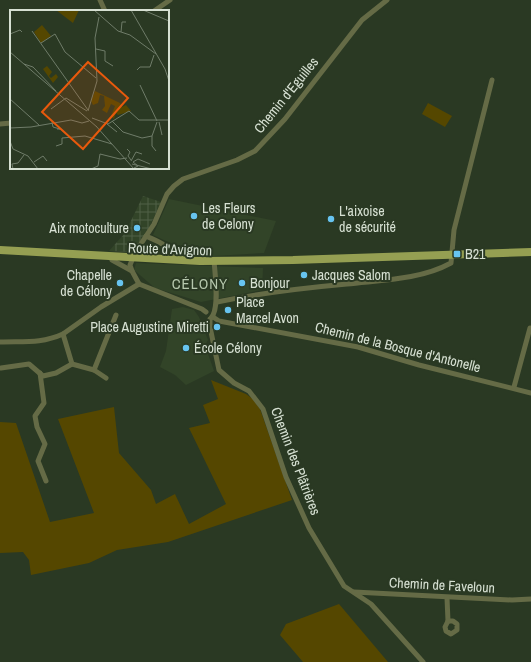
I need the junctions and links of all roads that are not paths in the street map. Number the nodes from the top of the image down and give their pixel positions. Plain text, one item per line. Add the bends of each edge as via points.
1 (100, 0) edge
2 (170, 0) edge
3 (387, 0) edge
4 (105, 10) edge
5 (155, 10) edge
6 (492, 80) dead end
7 (10, 122) edge
8 (0, 124) edge
9 (146, 236) junction
10 (0, 250) edge
11 (531, 252) edge
12 (46, 253) junction
13 (451, 255) junction
14 (133, 259) junction
15 (112, 260) junction
16 (174, 260) junction
17 (214, 263) junction
18 (132, 271) junction
19 (139, 284) junction
20 (216, 302) junction
21 (116, 315) dead end
22 (212, 316) junction
23 (530, 328) edge
24 (63, 334) junction
25 (0, 342) edge
26 (72, 364) junction
27 (2, 368) dead end
28 (94, 370) junction
29 (40, 373) junction
30 (106, 378) dead end
31 (514, 387) junction
32 (531, 392) edge
33 (46, 481) dead end
34 (353, 592) junction
35 (447, 598) junction
36 (531, 599) edge
37 (448, 621) dead end
38 (423, 662) edge

1 - 4 street
2 - 5 street
3 - 9 street, Chemin d'Eguilles via 362,20 285,119 255,151 183,179 174,186 167,194
6 - 13 street via 454,230
7 - 8 street
9 - 14 street, Chemin d'Eguilles
9 - 16 street via 162,243 171,251
10 - 12 main road, Route d'Avignon
11 - 13 main road, Route d'Avignon
12 - 14 main road, Route d'Avignon
12 - 15 main road, Route d'Avignon
13 - 17 main road, Route d'Avignon
13 - 20 street via 451,263 424,273 386,280 260,293
14 - 15 main road, Route d'Avignon
14 - 16 main road, Route d'Avignon
14 - 17 main road, Route d'Avignon via 189,265
14 - 18 street
15 - 18 street
16 - 17 main road, Route d'Avignon
17 - 20 street
18 - 19 street
19 - 22 street via 202,309 206,312 206,317
19 - 24 street
20 - 22 street
21 - 28 street
22 - 31 street, Chemin de la Bosque d'Antonelle via 219,321 358,347 419,366
22 - 34 street, Chemin des Plâtrières via 210,326 219,370 234,383 249,391 263,409 286,477 309,528 344,586
23 - 31 street
24 - 25 street via 34,343
24 - 26 street
26 - 28 street
26 - 29 street via 56,373 43,376
27 - 29 street via 29,364
28 - 30 street
29 - 33 street via 44,403 35,416 37,428 46,444 38,460
31 - 32 street, Chemin de la Bosque d'Antonelle
34 - 35 street, Chemin de Faveloun
34 - 38 street, Chemin des Plâtrières via 371,604
35 - 36 street, Chemin de Faveloun
35 - 37 street

